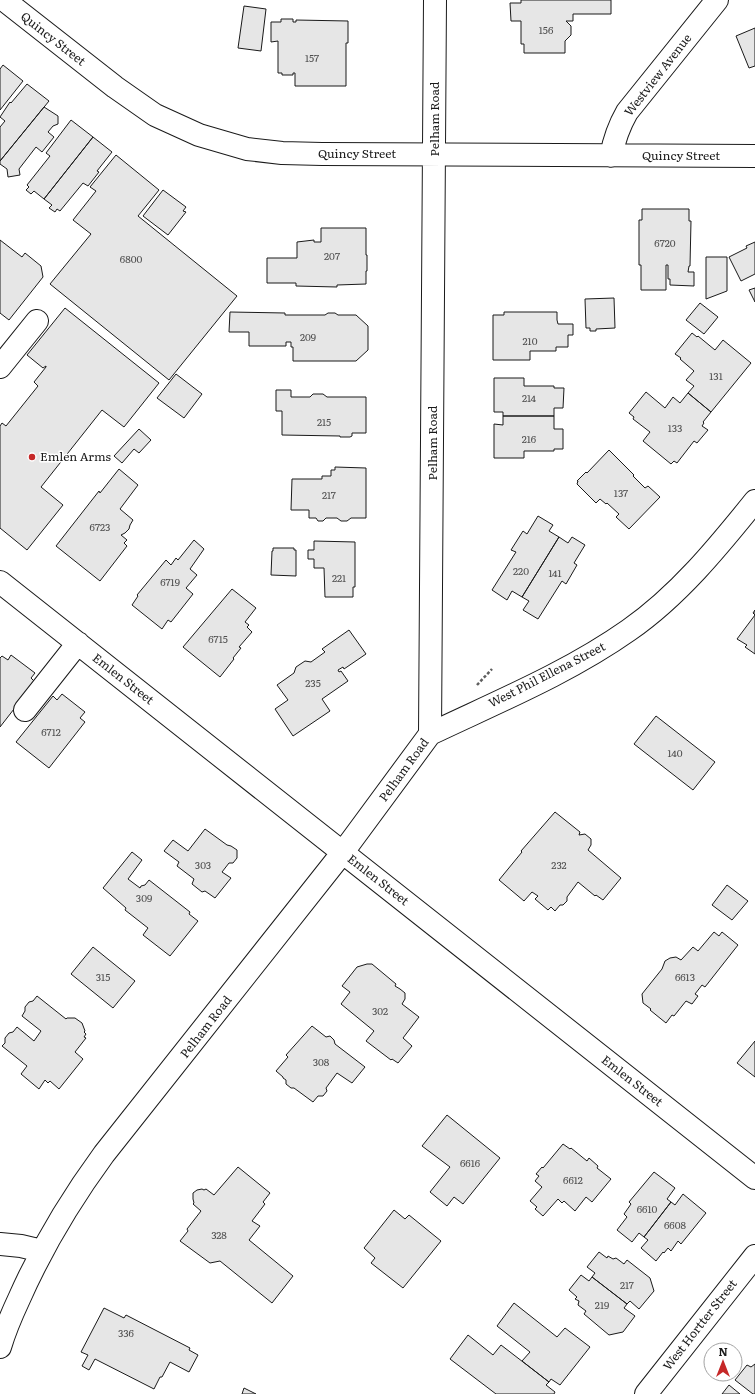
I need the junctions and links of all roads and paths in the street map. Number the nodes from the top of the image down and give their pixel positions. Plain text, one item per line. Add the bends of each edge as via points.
1 (4, 0) edge
2 (435, 0) edge
3 (717, 0) edge
4 (435, 154) junction
5 (611, 156) junction
6 (755, 156) edge
7 (37, 321) dead end
8 (0, 367) edge
9 (755, 501) edge
10 (0, 582) edge
11 (78, 643) junction
12 (25, 710) dead end
13 (430, 734) junction
14 (344, 852) junction
15 (755, 1178) edge
16 (0, 1244) edge
17 (42, 1251) junction
18 (755, 1256) edge
19 (0, 1347) edge
20 (646, 1394) edge

1 - 4 street, Quincy Street via 134,102 154,115 199,135 247,149 282,153
2 - 4 street, Pelham Road
3 - 5 street, Westview Avenue via 627,112 614,140
4 - 5 street, Quincy Street
4 - 13 street, Pelham Road
5 - 6 street, Quincy Street
7 - 8 street
9 - 13 street, West Phil Ellena Street via 722,543 692,574 664,602 630,630 597,652 549,677
10 - 11 street, Emlen Street
11 - 12 street
11 - 14 street, Emlen Street
13 - 14 street, Pelham Road
14 - 15 street, Emlen Street
14 - 17 street, Pelham Road via 104,1154
16 - 17 street
17 - 19 street, Pelham Road
18 - 20 street, West Hortter Street

